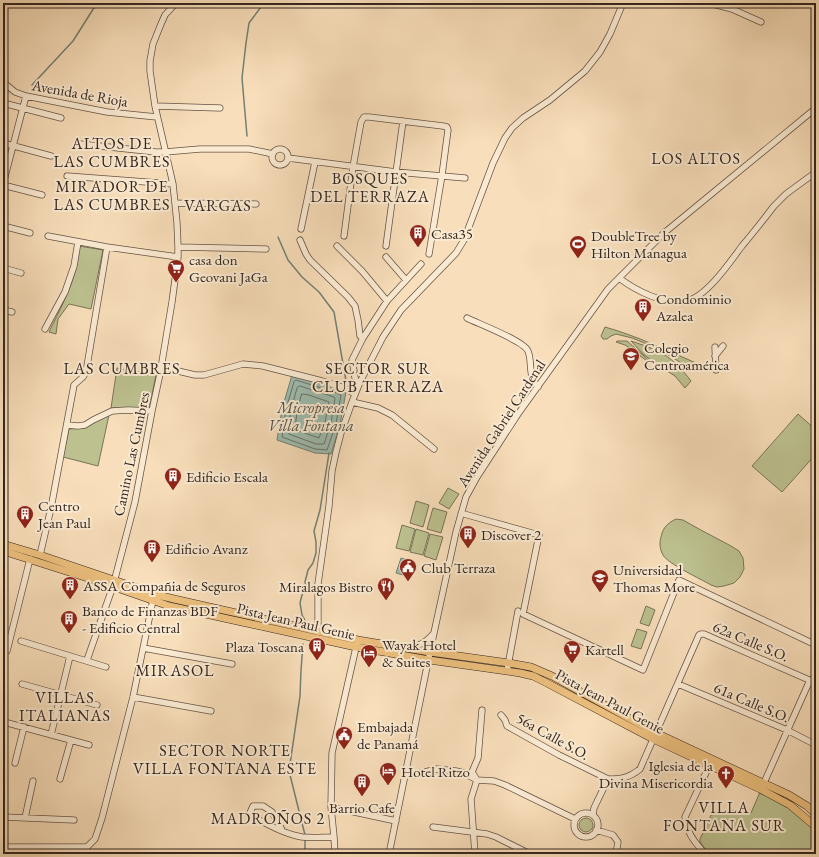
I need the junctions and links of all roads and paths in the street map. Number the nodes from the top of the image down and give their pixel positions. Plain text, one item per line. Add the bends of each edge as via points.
1 (176, 3) edge
2 (623, 3) edge
3 (709, 3) edge
4 (761, 22) dead end
5 (3, 82) edge
6 (26, 96) junction
7 (3, 103) edge
8 (155, 106) junction
9 (23, 108) junction
10 (220, 108) dead end
11 (816, 108) edge
12 (157, 117) junction
13 (61, 118) dead end
14 (403, 121) junction
15 (3, 143) edge
16 (80, 144) dead end
17 (13, 146) junction
18 (165, 152) junction
19 (273, 154) junction
20 (51, 156) dead end
21 (288, 158) junction
22 (315, 162) junction
23 (353, 167) junction
24 (396, 172) junction
25 (816, 172) edge
26 (442, 175) junction
27 (67, 176) dead end
28 (465, 178) dead end
29 (173, 184) junction
30 (3, 185) edge
31 (42, 195) dead end
32 (176, 203) junction
33 (256, 204) dead end
34 (3, 226) edge
35 (301, 229) dead end
36 (30, 233) dead end
37 (48, 236) dead end
38 (344, 236) dead end
39 (300, 240) dead end
40 (78, 242) junction
41 (337, 246) dead end
42 (386, 246) dead end
43 (107, 247) junction
44 (178, 247) junction
45 (266, 249) dead end
46 (429, 254) dead end
47 (178, 257) junction
48 (386, 257) dead end
49 (421, 264) dead end
50 (3, 268) edge
51 (21, 273) dead end
52 (619, 278) junction
53 (406, 280) junction
54 (387, 301) junction
55 (3, 310) edge
56 (12, 312) dead end
57 (467, 318) dead end
58 (44, 329) dead end
59 (363, 338) junction
60 (723, 346) dead end
61 (715, 347) dead end
62 (715, 356) junction
63 (161, 367) junction
64 (716, 370) dead end
65 (360, 382) junction
66 (538, 387) junction
67 (355, 394) junction
68 (352, 402) junction
69 (152, 411) junction
70 (67, 425) junction
71 (434, 449) dead end
72 (461, 514) junction
73 (3, 544) edge
74 (3, 547) edge
75 (3, 551) edge
76 (40, 555) junction
77 (30, 559) junction
78 (65, 564) junction
79 (114, 583) junction
80 (155, 598) junction
81 (518, 611) dead end
82 (277, 630) junction
83 (318, 632) junction
84 (434, 633) junction
85 (21, 641) dead end
86 (331, 642) junction
87 (357, 644) junction
88 (816, 645) edge
89 (143, 648) junction
90 (405, 648) junction
91 (7, 651) dead end
92 (430, 652) junction
93 (70, 656) junction
94 (88, 658) junction
95 (429, 660) junction
96 (509, 663) junction
97 (232, 664) dead end
98 (106, 667) dead end
99 (507, 671) junction
100 (810, 680) junction
101 (816, 682) edge
102 (22, 684) dead end
103 (678, 684) junction
104 (61, 695) junction
105 (132, 697) junction
106 (98, 705) dead end
107 (482, 710) dead end
108 (211, 711) dead end
109 (501, 715) dead end
110 (4, 722) dead end
111 (24, 727) junction
112 (787, 730) junction
113 (51, 735) junction
114 (654, 736) junction
115 (71, 740) junction
116 (88, 745) dead end
117 (816, 745) edge
118 (711, 762) junction
119 (15, 763) dead end
120 (406, 774) junction
121 (60, 779) dead end
122 (608, 779) junction
123 (477, 780) junction
124 (33, 781) dead end
125 (762, 786) junction
126 (331, 807) junction
127 (593, 815) junction
128 (816, 815) edge
129 (3, 817) edge
130 (25, 818) junction
131 (575, 819) junction
132 (74, 820) dead end
133 (396, 821) junction
134 (433, 827) dead end
135 (816, 827) edge
136 (282, 830) junction
137 (596, 830) junction
138 (473, 832) junction
139 (334, 836) junction
140 (3, 848) edge
141 (335, 854) edge
142 (389, 854) edge
143 (475, 854) edge
144 (530, 854) edge
145 (616, 854) edge
146 (705, 854) edge

1 - 8 street, Camino Las Cumbres via 165,16 151,51 150,71
2 - 65 street via 600,52 585,71 523,118 505,138 464,240 456,253 401,310 383,337
3 - 4 street via 732,9
5 - 6 street, Avenida de Rioja via 15,92
6 - 9 street
6 - 12 street, Avenida de Rioja via 107,112
7 - 9 street
8 - 10 street
8 - 12 street, Camino Las Cumbres
9 - 13 street
9 - 17 street
11 - 52 street, Avenida Gabriel Cardenal via 664,233
12 - 18 street, Camino Las Cumbres
14 - 23 street via 364,117
14 - 24 street
14 - 26 street via 447,127
15 - 17 street
16 - 18 street
17 - 20 street
17 - 30 street
18 - 19 street via 249,149
18 - 29 street, Camino Las Cumbres
19 - 21 street via 280,149 284,150
19 - 21 street via 274,162 280,165 287,162
21 - 22 street
22 - 23 street
22 - 35 street
23 - 24 street
23 - 38 street
24 - 26 street
24 - 42 street
25 - 52 street via 774,206 712,283 694,299 686,302 664,300 645,293
26 - 28 street
26 - 46 street
27 - 29 street
29 - 32 street, Camino Las Cumbres
30 - 31 street
32 - 33 street
32 - 44 street, Camino Las Cumbres
34 - 36 street
37 - 40 street
39 - 59 street via 310,260 355,306 360,336
40 - 43 street
40 - 58 street via 74,266 65,292
41 - 54 street via 362,270
43 - 47 street
43 - 70 street via 86,372 74,385
44 - 45 street
44 - 47 street, Camino Las Cumbres
47 - 63 street, Camino Las Cumbres
48 - 53 street
49 - 53 street
50 - 51 street
52 - 66 street, Avenida Gabriel Cardenal
53 - 54 street
54 - 59 street
55 - 56 street
57 - 66 street via 526,347 532,380
59 - 65 street via 352,360 356,381
60 - 62 street
61 - 62 street
62 - 64 street
63 - 67 street via 204,375 243,364 263,366 342,387
63 - 69 street, Camino Las Cumbres
65 - 67 street
66 - 72 street, Avenida Gabriel Cardenal via 476,477
67 - 68 street
68 - 71 street via 378,408 392,415
68 - 83 street via 332,471 330,506 318,584
69 - 70 street via 112,411 86,425
69 - 79 street, Camino Las Cumbres via 135,502
70 - 76 street
72 - 84 street, Avenida Gabriel Cardenal
72 - 88 street via 539,535 522,614 643,670 679,580
73 - 76 main road, Pista Jean Paul Genie
74 - 77 main road via 27,554
75 - 77 main road
76 - 78 main road, Pista Jean Paul Genie
77 - 78 main road via 34,557
77 - 79 main road
77 - 91 street
78 - 79 main road, Pista Jean Paul Genie
79 - 80 main road, Pista Jean Paul Genie
79 - 94 street, Camino Las Cumbres
80 - 82 main road, Pista Jean Paul Genie via 169,606
80 - 83 main road, Pista Jean Paul Genie
80 - 89 street
81 - 96 street
82 - 83 main road via 292,630 313,635
82 - 86 main road, Pista Jean Paul Genie
83 - 86 main road
83 - 87 main road, Pista Jean Paul Genie
84 - 90 street via 424,643
84 - 92 street, Avenida Gabriel Cardenal
85 - 93 street
86 - 87 main road, Pista Jean Paul Genie
87 - 90 main road, Pista Jean Paul Genie
87 - 95 main road, Pista Jean Paul Genie
87 - 126 street via 332,753
89 - 97 street
89 - 105 street
90 - 92 main road, Pista Jean Paul Genie
92 - 95 street, Avenida Gabriel Cardenal
92 - 96 main road, Pista Jean Paul Genie
93 - 94 street
93 - 104 street
94 - 98 street
95 - 99 main road, Pista Jean Paul Genie
95 - 120 street, Avenida Gabriel Cardenal
96 - 99 street
96 - 114 main road, Pista Jean Paul Genie via 531,667 552,676
99 - 114 main road, Pista Jean Paul Genie via 533,676
100 - 101 street, 62a Calle S.O.
100 - 103 street, 62a Calle S.O. via 701,634
100 - 112 street
102 - 104 street
103 - 112 street, 61a Calle S.O.
103 - 114 street
104 - 106 street
104 - 113 street
105 - 108 street
105 - 140 street via 102,818 94,839 87,847
107 - 123 street via 478,758 472,772
109 - 122 street, 56a Calle S.O. via 507,726
110 - 111 street
111 - 113 street
111 - 119 street
112 - 117 street, 61a Calle S.O.
112 - 125 street
113 - 115 street
114 - 118 main road, Pista Jean Paul Genie
114 - 122 street via 640,769 625,778
115 - 116 street
115 - 121 street
118 - 125 main road, Pista Jean Paul Genie
118 - 146 street via 685,817 686,826 693,840
120 - 123 street via 413,775 437,769 464,773
120 - 133 street, Avenida Gabriel Cardenal
122 - 127 street
123 - 131 street via 494,781 505,785
123 - 138 street via 472,799
124 - 130 street
125 - 128 main road, Pista Jean Paul Genie via 789,795
125 - 135 main road, Pista Jean Paul Genie
126 - 133 street
126 - 139 street
127 - 131 street via 585,813
127 - 137 street via 597,822
129 - 130 street
130 - 132 street
131 - 137 street via 574,827 578,834 586,837
133 - 142 street, Avenida Gabriel Cardenal
134 - 138 street
136 - 136 street via 249,815 253,806 263,806 272,812
136 - 139 street via 307,837
137 - 145 street via 613,835 618,842
138 - 143 street
138 - 144 street via 496,837
139 - 141 street

